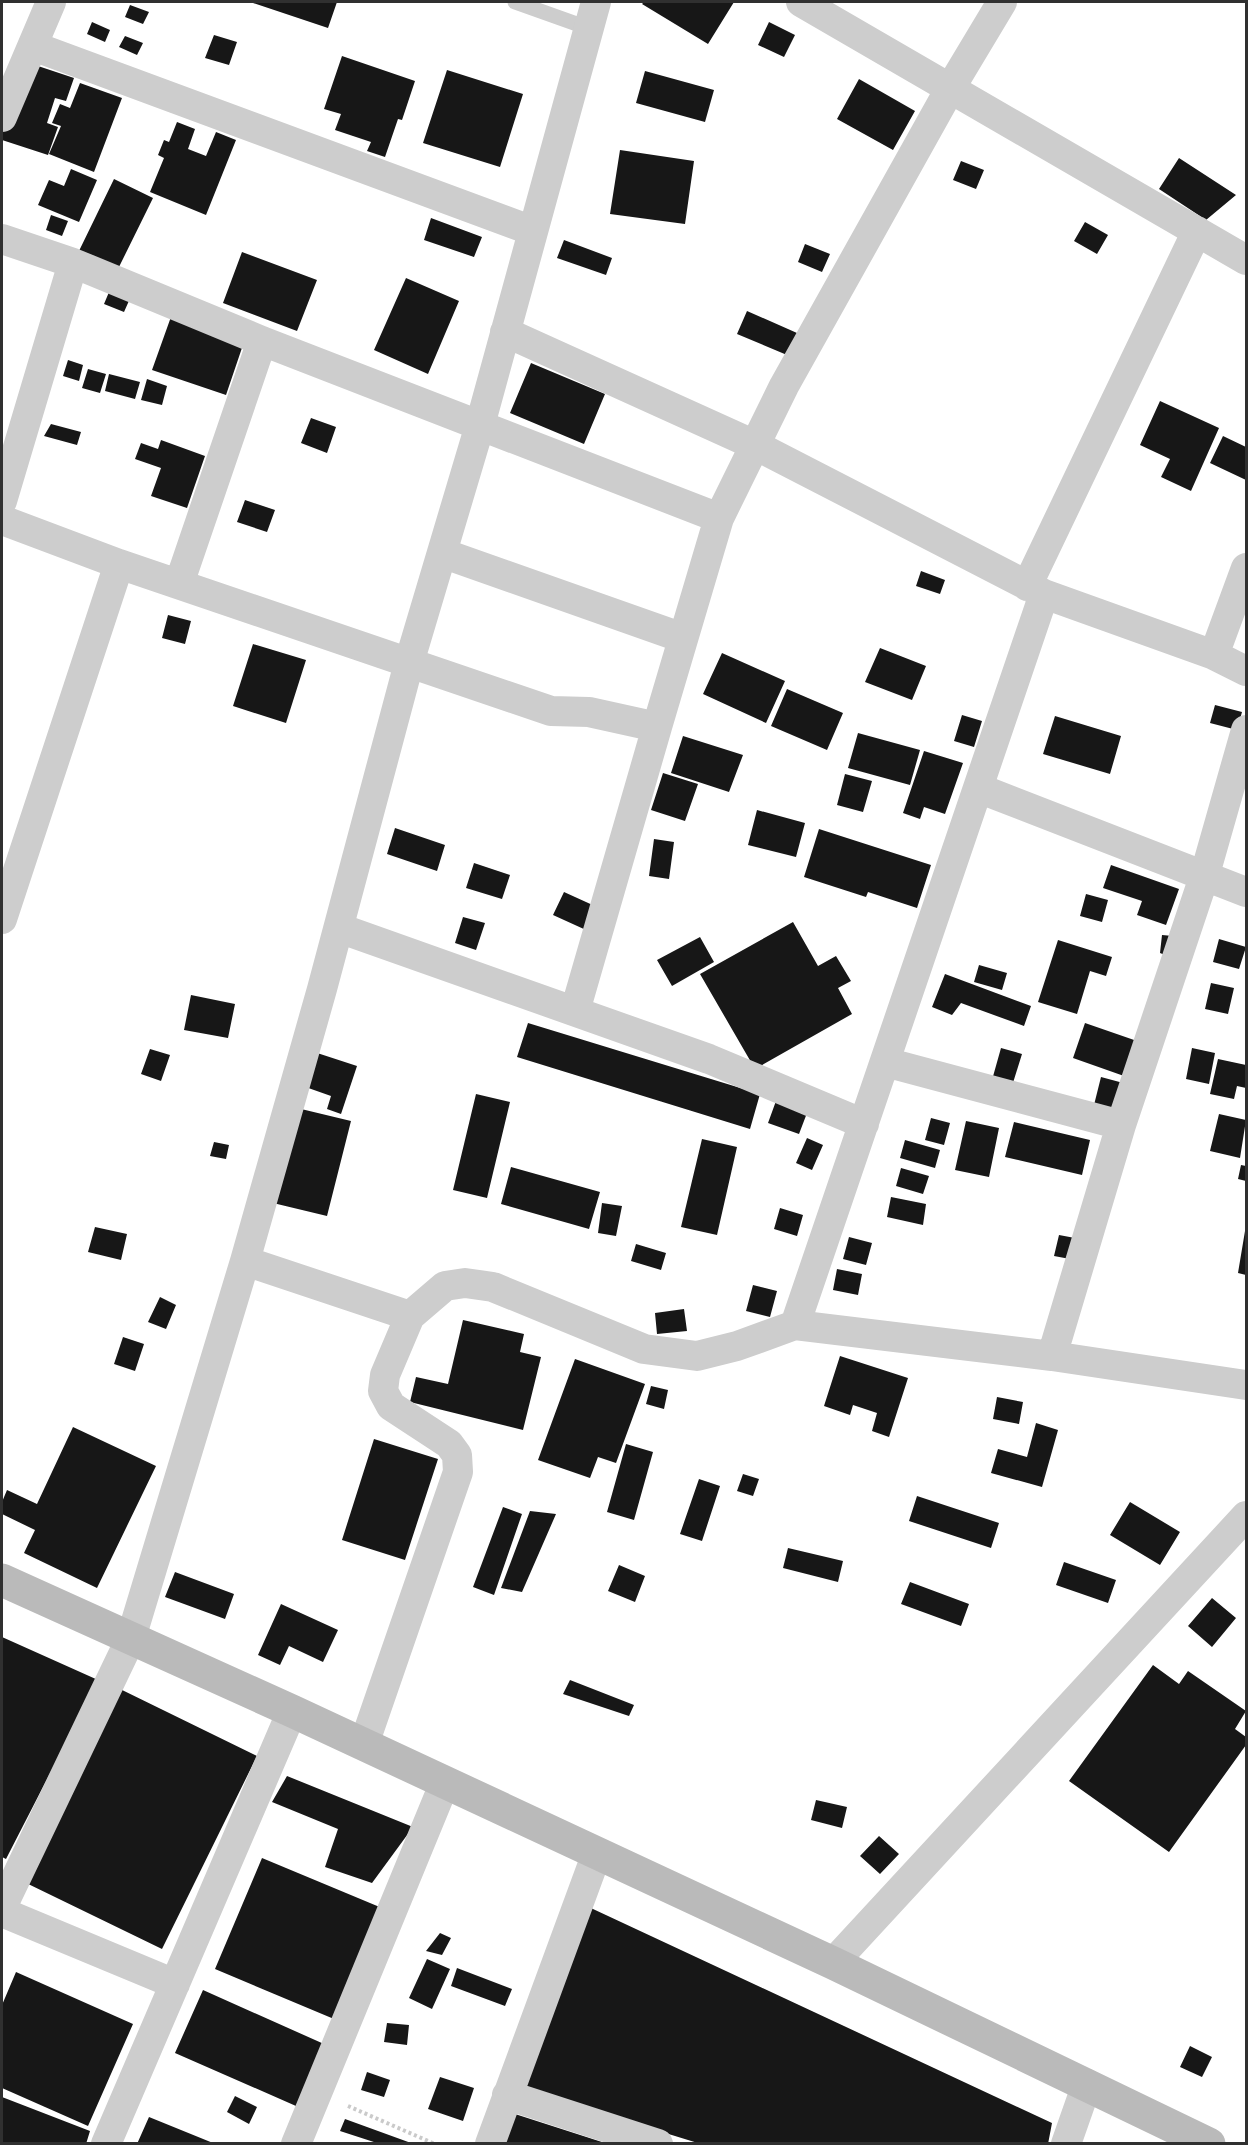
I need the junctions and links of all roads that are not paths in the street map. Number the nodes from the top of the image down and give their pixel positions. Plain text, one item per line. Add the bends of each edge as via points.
1 (51, 2) edge
2 (515, 2) edge
3 (801, 2) edge
4 (1002, 2) edge
5 (592, 15) edge
6 (33, 46) junction
7 (951, 87) junction
8 (2, 117) edge
9 (533, 231) junction
10 (1197, 231) junction
11 (2, 239) edge
12 (1246, 260) edge
13 (73, 263) junction
14 (505, 332) junction
15 (262, 340) junction
16 (480, 425) junction
17 (757, 446) junction
18 (2, 501) edge
19 (719, 518) junction
20 (2, 520) edge
21 (442, 553) junction
22 (119, 564) junction
23 (1246, 568) edge
24 (179, 584) junction
25 (1036, 590) junction
26 (683, 638) junction
27 (1214, 655) junction
28 (409, 663) junction
29 (1246, 671) edge
30 (657, 727) junction
31 (1246, 730) edge
32 (978, 788) junction
33 (1205, 874) junction
34 (1246, 892) edge
35 (2, 919) edge
36 (339, 928) junction
37 (575, 1011) junction
38 (885, 1062) junction
39 (864, 1124) junction
40 (1121, 1125) junction
41 (245, 1261) junction
42 (410, 1316) junction
43 (795, 1325) junction
44 (1052, 1356) junction
45 (1246, 1385) edge
46 (1246, 1516) edge
47 (2, 1580) edge
48 (130, 1638) junction
49 (292, 1711) junction
50 (364, 1744) junction
51 (445, 1782) junction
52 (597, 1853) junction
53 (2, 1907) edge
54 (2, 1912) edge
55 (833, 1963) junction
56 (175, 1984) junction
57 (1087, 2084) junction
58 (507, 2095) junction
59 (1205, 2142) edge
60 (106, 2144) edge
61 (296, 2144) edge
62 (490, 2144) edge
63 (658, 2144) edge
64 (1066, 2144) edge

1 - 6 street
2 - 5 lane
3 - 7 street
4 - 7 street
5 - 9 street
6 - 8 street
6 - 9 street
7 - 10 street
7 - 17 street via 784,386
9 - 14 street
10 - 12 street
10 - 25 street
11 - 13 street
13 - 15 street
13 - 18 street
14 - 16 street
14 - 17 street
15 - 16 street
15 - 24 street
16 - 19 street
16 - 21 street
17 - 19 street
17 - 25 street
19 - 26 street
20 - 22 street
21 - 26 street
21 - 28 street
22 - 24 street
22 - 35 street
23 - 27 street
24 - 28 street
25 - 27 street
25 - 32 street
26 - 30 street
27 - 29 street
28 - 30 street via 551,711 589,712
28 - 36 street
30 - 37 street
31 - 33 street
32 - 33 street
32 - 38 street
33 - 34 street
33 - 40 street
36 - 37 street
36 - 41 street
37 - 39 street via 709,1059
38 - 39 street
38 - 40 street
39 - 43 street
40 - 44 street
41 - 42 street
41 - 48 street
42 - 43 street via 445,1286 465,1283 493,1287 644,1349 697,1356
42 - 50 street via 385,1375 383,1391 391,1406 449,1444 457,1455 458,1472
43 - 44 street
44 - 45 street
46 - 55 street
47 - 48 street
48 - 49 street
48 - 53 street
49 - 50 street
49 - 56 street
50 - 51 street
51 - 52 street
51 - 61 street
52 - 55 street
52 - 58 street
54 - 56 street
55 - 57 street
56 - 60 street
57 - 59 street
57 - 64 street
58 - 62 street
58 - 63 street

